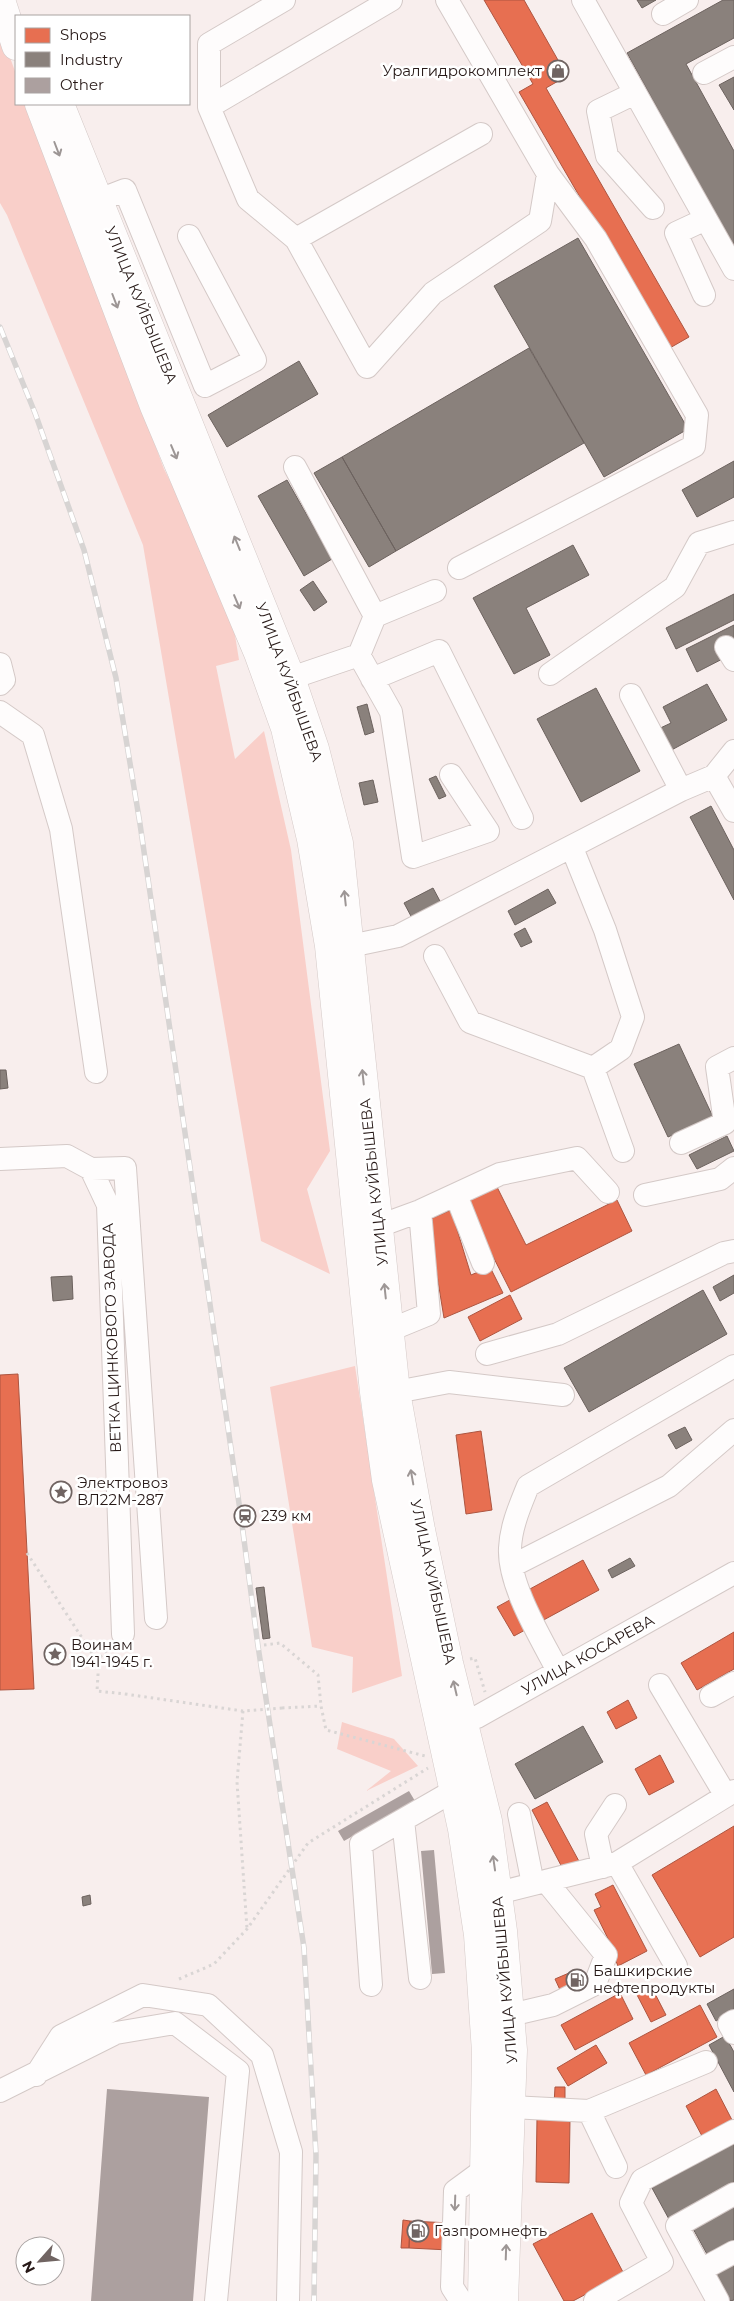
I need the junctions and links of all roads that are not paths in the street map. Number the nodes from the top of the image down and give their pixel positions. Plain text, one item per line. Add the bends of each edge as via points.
1 (1, 0) edge
2 (19, 0) edge
3 (284, 0) edge
4 (391, 0) edge
5 (447, 0) edge
6 (582, 0) edge
7 (687, 0) edge
8 (662, 14) dead end
9 (24, 15) edge
10 (15, 43) edge
11 (734, 57) edge
12 (704, 73) dead end
13 (635, 93) junction
14 (39, 105) edge
15 (60, 105) edge
16 (209, 107) junction
17 (481, 134) dead end
18 (548, 174) junction
19 (100, 200) junction
20 (653, 208) dead end
21 (706, 219) junction
22 (102, 236) junction
23 (189, 236) dead end
24 (296, 240) junction
25 (734, 269) edge
26 (704, 295) dead end
27 (294, 467) dead end
28 (734, 532) edge
29 (460, 568) dead end
30 (435, 590) dead end
31 (375, 616) junction
32 (359, 655) junction
33 (0, 664) edge
34 (550, 674) dead end
35 (291, 678) junction
36 (372, 680) junction
37 (0, 684) edge
38 (631, 695) dead end
39 (0, 712) edge
40 (734, 751) edge
41 (450, 775) dead end
42 (714, 776) junction
43 (681, 790) junction
44 (734, 812) edge
45 (522, 818) dead end
46 (572, 848) junction
47 (339, 946) junction
48 (435, 956) dead end
49 (734, 1058) edge
50 (593, 1068) junction
51 (96, 1072) dead end
52 (681, 1143) dead end
53 (623, 1151) dead end
54 (0, 1159) edge
55 (734, 1168) edge
56 (91, 1169) junction
57 (608, 1192) dead end
58 (645, 1195) dead end
59 (456, 1196) junction
60 (420, 1211) junction
61 (379, 1226) junction
62 (734, 1251) edge
63 (483, 1262) dead end
64 (390, 1330) junction
65 (487, 1354) dead end
66 (734, 1366) edge
67 (396, 1392) junction
68 (563, 1395) dead end
69 (734, 1430) edge
70 (512, 1566) junction
71 (734, 1573) edge
72 (156, 1618) dead end
73 (123, 1634) dead end
74 (558, 1672) junction
75 (734, 1683) edge
76 (660, 1685) dead end
77 (711, 1696) dead end
78 (451, 1725) junction
79 (454, 1790) junction
80 (730, 1794) edge
81 (615, 1805) dead end
82 (519, 1814) dead end
83 (403, 1820) junction
84 (610, 1865) junction
85 (540, 1882) junction
86 (498, 1893) junction
87 (676, 1966) dead end
88 (420, 1978) dead end
89 (371, 1985) dead end
90 (510, 2015) junction
91 (734, 2021) edge
92 (734, 2032) edge
93 (706, 2062) dead end
94 (36, 2075) junction
95 (0, 2091) edge
96 (511, 2107) junction
97 (589, 2111) junction
98 (734, 2131) edge
99 (616, 2167) dead end
100 (485, 2169) junction
101 (734, 2194) edge
102 (734, 2252) edge
103 (701, 2270) junction
104 (216, 2301) edge
105 (288, 2301) edge
106 (462, 2301) edge
107 (482, 2301) edge
108 (504, 2301) edge
109 (595, 2301) edge
110 (718, 2301) edge

1 - 10 main road
2 - 9 main road
3 - 16 street via 209,44
4 - 16 street
5 - 18 street
6 - 13 street
7 - 8 street
11 - 12 street
13 - 20 street via 598,111 607,156
13 - 21 street
14 -> 22 main road, УЛИЦА КУЙБЫШЕВА
15 - 19 main road, УЛИЦА КУЙБЫШЕВА
16 - 24 street via 248,199
17 - 24 street
18 - 24 street via 540,221 433,293 367,368
18 - 29 street via 596,239 697,415 694,446
19 - 22 main road, УЛИЦА КУЙБЫШЕВА
19 - 23 street via 125,190 205,386 255,360
21 - 25 street
21 - 26 street via 676,233
35 -> 22 main road, УЛИЦА КУЙБЫШЕВА
22 -> 47 main road, УЛИЦА КУЙБЫШЕВА via 154,406 258,653 285,728
27 - 31 street
28 - 34 street via 699,543 675,586
30 - 31 street
31 - 32 street
32 - 35 street
32 - 36 street
33 - 37 street via 4,680
47 -> 35 main road, УЛИЦА КУЙБЫШЕВА via 339,843 315,749
36 - 41 street via 390,712 414,857 488,832
36 - 45 street via 439,651
38 - 43 street
39 - 51 street via 33,735 61,829
40 - 42 street
42 - 43 street
42 - 44 street
43 - 46 street
46 - 47 street via 398,936
46 - 50 street via 605,930 633,1017 621,1049
61 -> 47 main road, УЛИЦА КУЙБЫШЕВА
47 - 78 main road, УЛИЦА КУЙБЫШЕВА via 374,1392 385,1471
48 - 50 street via 470,1022
49 - 52 street via 717,1067 725,1123
50 - 53 street
54 - 56 street via 67,1156
55 - 58 street via 720,1179
56 - 72 street via 125,1168
56 - 73 street, ВЕТКА ЦИНКОВОГО ЗАВОДА via 108,1206
57 - 59 street via 577,1158 500,1174
59 - 60 street
59 - 63 street
60 - 61 street
60 - 64 street via 429,1314
64 -> 61 main road, УЛИЦА КУЙБЫШЕВА
62 - 65 street via 558,1334
64 - 67 main road, УЛИЦА КУЙБЫШЕВА
66 - 70 street via 528,1486 515,1517 510,1549
67 - 68 street via 449,1382
78 -> 67 main road, УЛИЦА КУЙБЫШЕВА
69 - 70 street via 669,1486
70 - 74 street via 514,1582
71 - 74 street, УЛИЦА КОСАРЕВА
74 - 78 street, УЛИЦА КОСАРЕВА via 477,1717
75 - 77 street
76 - 80 street
78 - 79 main road, УЛИЦА КУЙБЫШЕВА
86 -> 78 main road, УЛИЦА КУЙБЫШЕВА via 488,1821
79 - 83 street
79 - 100 main road, УЛИЦА КУЙБЫШЕВА via 478,1935 486,2052
80 - 84 street
81 - 84 street via 596,1834
82 - 85 street
83 - 88 street
83 - 89 street via 361,1844
84 - 85 street
84 - 87 street
85 - 86 street
85 - 90 street via 606,1955 595,1984 553,2005
86 - 90 main road, УЛИЦА КУЙБЫШЕВА
90 - 96 main road, УЛИЦА КУЙБЫШЕВА via 513,2050
91 - 92 street via 729,2024
93 - 97 street
94 - 95 street
94 - 104 street via 116,2033 175,2023 238,2071
94 - 105 street via 61,2036 144,1995 208,2005 262,2055 290,2152
96 - 97 street
108 -> 96 main road, УЛИЦА КУЙБЫШЕВА
97 - 99 street
98 - 109 street via 642,2180 631,2203 662,2262
100 -> 106 street via 455,2191 452,2288
100 - 107 main road, УЛИЦА КУЙБЫШЕВА
101 - 103 street via 677,2226
102 - 103 street
103 - 110 street

